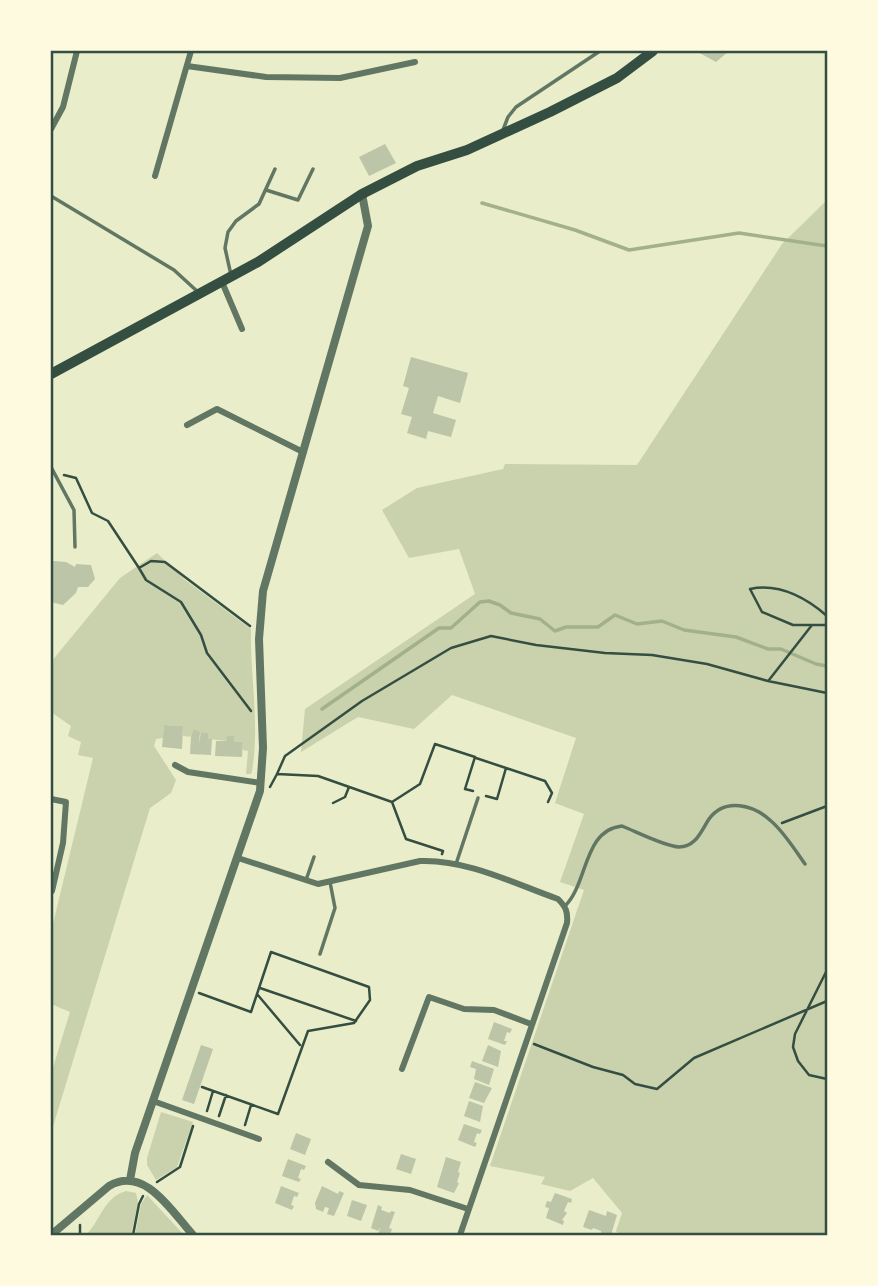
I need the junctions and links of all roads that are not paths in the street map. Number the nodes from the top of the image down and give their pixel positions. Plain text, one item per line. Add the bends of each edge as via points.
1 (77, 51) edge
2 (191, 51) edge
3 (600, 51) edge
4 (653, 51) edge
5 (415, 62) dead end
6 (187, 66) junction
7 (51, 129) edge
8 (500, 135) junction
9 (275, 169) dead end
10 (313, 169) dead end
11 (155, 176) dead end
12 (266, 190) junction
13 (362, 194) junction
14 (51, 196) edge
15 (227, 279) junction
16 (200, 294) junction
17 (242, 329) dead end
18 (51, 374) edge
19 (187, 425) dead end
20 (303, 452) junction
21 (51, 467) edge
22 (75, 547) dead end
23 (175, 765) dead end
24 (261, 783) junction
25 (478, 798) dead end
26 (51, 799) edge
27 (314, 857) dead end
28 (238, 859) junction
29 (456, 864) junction
30 (805, 864) dead end
31 (305, 881) junction
32 (330, 882) junction
33 (52, 891) edge
34 (565, 906) junction
35 (320, 954) dead end
36 (531, 1024) junction
37 (402, 1069) dead end
38 (153, 1101) junction
39 (259, 1139) dead end
40 (328, 1162) dead end
41 (130, 1180) junction
42 (468, 1209) junction
43 (51, 1235) edge
44 (193, 1235) edge
45 (460, 1235) edge

1 - 7 street via 63,107
2 - 6 street
3 - 8 lane via 516,107
4 - 8 main road via 617,78
5 - 6 street via 340,78 266,77
6 - 11 street
8 - 13 main road via 417,166
9 - 12 lane
10 - 12 lane via 298,200
12 - 15 lane via 259,204 229,232
13 - 15 main road
13 - 20 street via 368,226
14 - 16 lane via 174,270
15 - 16 main road
15 - 17 street
16 - 18 main road
19 - 20 street via 217,409
20 - 24 street via 263,592 259,630
21 - 22 lane via 74,510
23 - 24 street via 188,772
24 - 28 street
25 - 29 lane
26 - 33 street via 66,802
27 - 31 lane
28 - 31 street
28 - 38 street
29 - 32 street via 420,860
29 - 34 street via 558,899
30 - 34 lane via 775,825 740,805 718,809 698,838 677,847 614,827 597,841 574,897
31 - 32 street
32 - 35 lane via 335,908
34 - 36 street via 568,923
36 - 37 street via 494,1010 464,1009 429,997
36 - 42 street
38 - 39 street
38 - 41 street
40 - 42 street via 359,1185 410,1190
41 - 43 street via 109,1186
41 - 44 street via 149,1187
42 - 45 street

